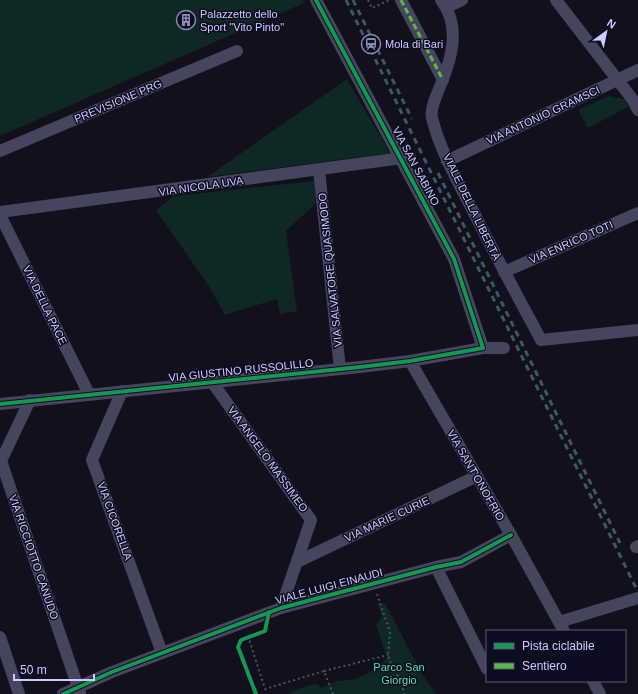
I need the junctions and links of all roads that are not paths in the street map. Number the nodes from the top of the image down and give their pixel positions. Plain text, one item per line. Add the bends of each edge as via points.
1 (316, 0) edge
2 (401, 0) edge
3 (462, 0) edge
4 (556, 0) edge
5 (444, 4) edge
6 (237, 50) dead end
7 (638, 70) edge
8 (443, 80) junction
9 (617, 80) junction
10 (638, 110) edge
11 (0, 151) edge
12 (402, 158) junction
13 (447, 161) junction
14 (319, 170) junction
15 (638, 213) edge
16 (0, 214) edge
17 (504, 272) junction
18 (638, 330) edge
19 (483, 348) junction
20 (504, 348) dead end
21 (410, 361) junction
22 (340, 369) junction
23 (212, 382) junction
24 (122, 391) junction
25 (89, 394) junction
26 (30, 400) junction
27 (0, 404) edge
28 (477, 476) junction
29 (511, 535) junction
30 (297, 562) junction
31 (436, 566) junction
32 (638, 598) edge
33 (280, 608) junction
34 (561, 627) edge
35 (0, 637) edge
36 (162, 653) junction
37 (486, 667) edge
38 (594, 682) edge
39 (79, 691) edge
40 (19, 694) edge
41 (63, 694) edge
42 (600, 694) edge

1 - 12 street, VIA SAN SABINO
2 - 8 street
3 - 5 street
4 - 9 street
5 - 8 street, VIALE DELLA LIBERTÀ via 452,30 452,53
6 - 11 street, PREVISIONE PRG
7 - 9 street, VIA ANTONIO GRAMSCI
8 - 13 street, VIALE DELLA LIBERTÀ via 434,102 432,116
9 - 10 street
9 - 13 street, VIA ANTONIO GRAMSCI
12 - 14 street, VIA NICOLA UVA
12 - 19 street, VIA SAN SABINO via 454,259
13 - 17 street, VIALE DELLA LIBERTÀ
14 - 16 street, VIA NICOLA UVA
14 - 22 street, VIA SALVATORE QUASIMODO
15 - 17 street, VIA ENRICO TOTI
16 - 25 street, VIA DELLA PACE
17 - 18 street, VIALE DELLA LIBERTÀ via 541,340
19 - 20 street, VIA GIUSTINO RUSSOLILLO
19 - 21 street, VIA GIUSTINO RUSSOLILLO
21 - 22 street, VIA GIUSTINO RUSSOLILLO
21 - 28 street, VIA SANT'ONOFRIO
22 - 23 street, VIA GIUSTINO RUSSOLILLO
23 - 24 street, VIA GIUSTINO RUSSOLILLO
23 - 30 street, VIA ANGELO MASSIMEO via 311,520
24 - 25 street, VIA GIUSTINO RUSSOLILLO
24 - 36 street, VIA CICORELLA via 92,460
25 - 26 street, VIA GIUSTINO RUSSOLILLO
26 - 27 street, VIA GIUSTINO RUSSOLILLO
26 - 39 street, VIA RICCIOTTO CANUDO via 1,461
28 - 29 street, VIA SANT'ONOFRIO
28 - 30 street, VIA MARIE CURIE
29 - 31 street, VIALE LUIGI EINAUDI via 461,562
29 - 34 street, VIA SANT'ONOFRIO
30 - 33 street, VIA ANGELO MASSIMEO
31 - 33 street, VIALE LUIGI EINAUDI
31 - 37 street
32 - 34 street
33 - 36 street, VIALE LUIGI EINAUDI
35 - 40 street
36 - 39 street, VIALE LUIGI EINAUDI
38 - 42 street
39 - 41 street, VIALE LUIGI EINAUDI

